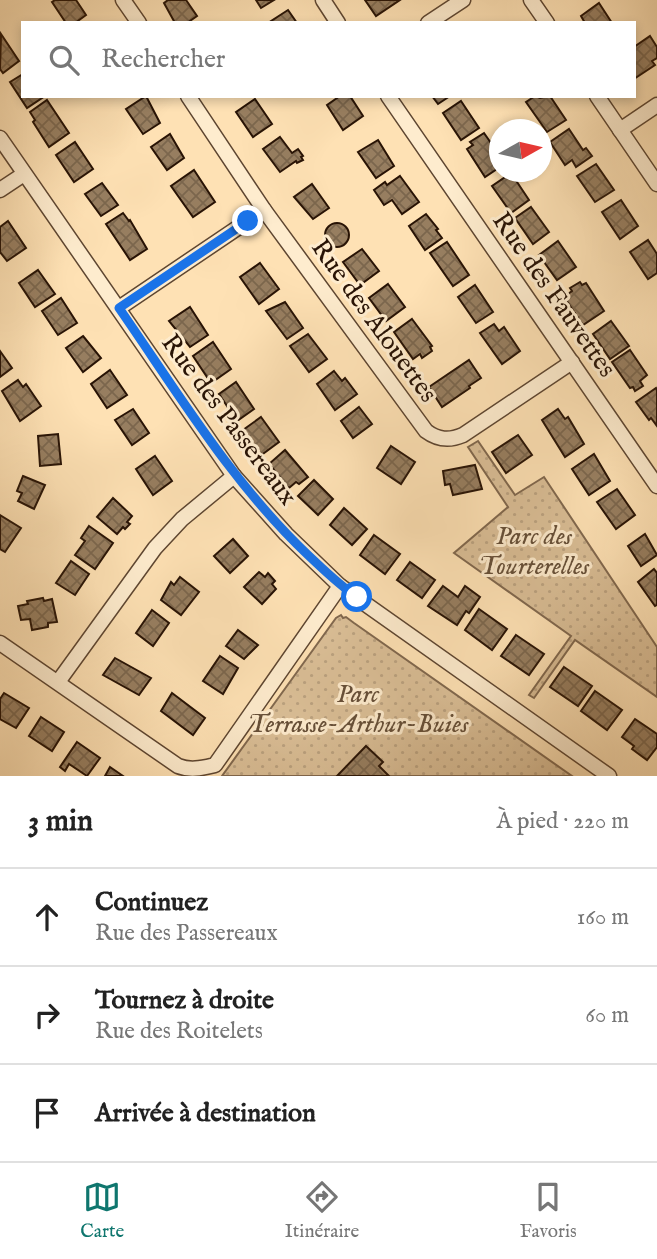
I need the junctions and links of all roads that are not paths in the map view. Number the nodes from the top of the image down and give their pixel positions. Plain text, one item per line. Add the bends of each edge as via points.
1 (123, 0) edge
2 (323, 0) edge
3 (463, 0) edge
4 (531, 0) edge
5 (137, 21) edge
6 (337, 21) edge
7 (431, 21) edge
8 (546, 21) edge
9 (189, 98) edge
10 (389, 98) edge
11 (598, 98) edge
12 (657, 105) edge
13 (620, 130) junction
14 (0, 138) edge
15 (24, 174) junction
16 (657, 184) edge
17 (0, 190) edge
18 (264, 210) junction
19 (119, 308) junction
20 (572, 362) junction
21 (234, 476) junction
22 (657, 486) edge
23 (340, 586) junction
24 (0, 643) edge
25 (58, 682) junction
26 (609, 776) edge

1 - 5 street
2 - 6 street
3 - 7 street
4 - 8 street
9 - 18 street, Rue des Alouettes
10 - 20 street, Rue des Fauvettes
11 - 13 street
12 - 13 street
13 - 16 street
14 - 15 street, Rue des Passereaux
15 - 17 street
15 - 19 street, Rue des Passereaux
18 - 19 street
18 - 20 street, Rue des Alouettes via 435,438 463,435
19 - 21 street, Rue des Passereaux
20 - 22 street, Rue des Fauvettes
21 - 23 street, Rue des Passereaux
21 - 25 street via 155,548
23 - 25 street via 215,765 188,770 178,766
23 - 26 street, Rue des Passereaux
24 - 25 street

